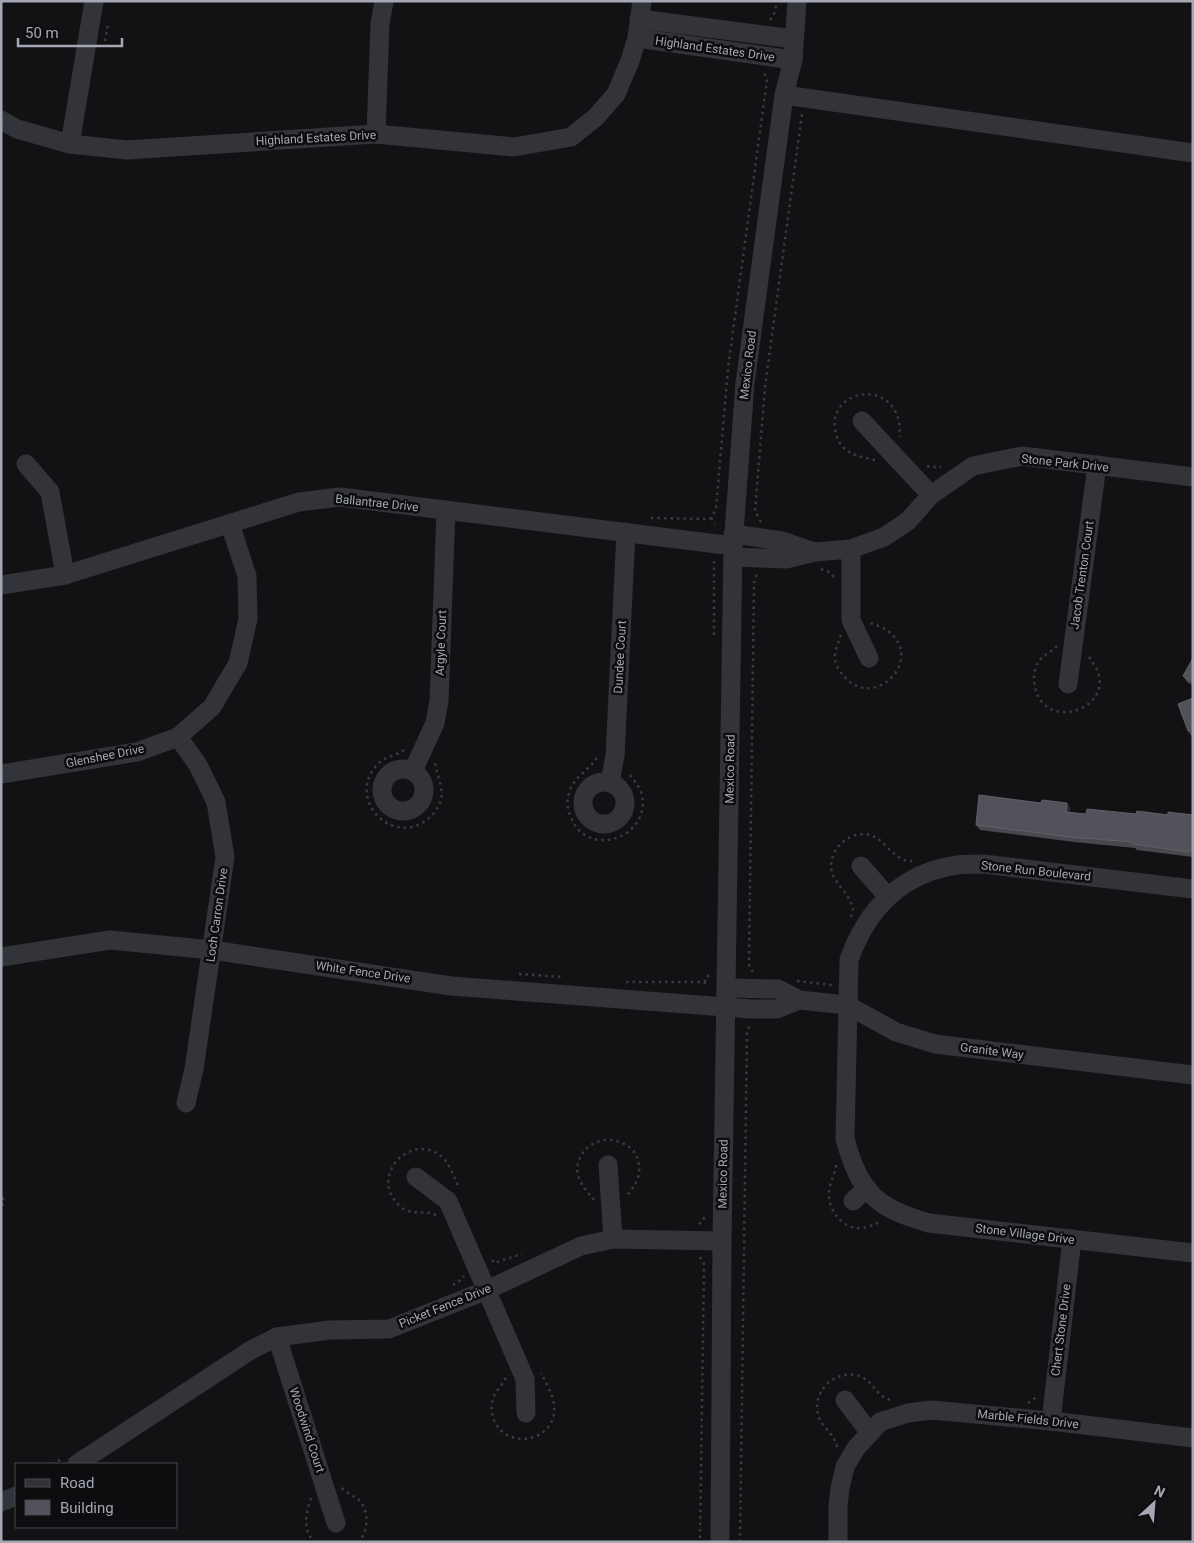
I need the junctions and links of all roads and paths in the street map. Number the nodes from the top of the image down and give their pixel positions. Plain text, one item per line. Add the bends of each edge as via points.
1 (94, 1) edge
2 (384, 1) edge
3 (777, 1) edge
4 (797, 1) edge
5 (641, 10) edge
6 (764, 22) dead end
7 (637, 38) junction
8 (794, 39) junction
9 (793, 60) junction
10 (758, 69) dead end
11 (784, 95) junction
12 (804, 98) junction
13 (1, 120) edge
14 (376, 134) junction
15 (70, 144) junction
16 (1193, 153) edge
17 (862, 421) dead end
18 (901, 441) dead end
19 (878, 460) dead end
20 (26, 464) dead end
21 (925, 464) dead end
22 (946, 464) dead end
23 (1097, 466) junction
24 (1193, 477) edge
25 (931, 495) junction
26 (446, 510) junction
27 (711, 518) junction
28 (703, 520) dead end
29 (230, 524) junction
30 (715, 524) dead end
31 (765, 525) dead end
32 (626, 532) junction
33 (733, 545) junction
34 (851, 549) junction
35 (711, 556) dead end
36 (814, 561) junction
37 (761, 570) dead end
38 (65, 575) junction
39 (836, 581) dead end
40 (1, 585) edge
41 (868, 621) dead end
42 (840, 628) dead end
43 (714, 637) dead end
44 (869, 658) dead end
45 (1068, 684) dead end
46 (178, 737) junction
47 (409, 746) dead end
48 (436, 758) dead end
49 (413, 771) dead end
50 (1, 774) edge
51 (610, 782) dead end
52 (919, 859) dead end
53 (861, 866) dead end
54 (1193, 890) edge
55 (888, 897) junction
56 (850, 920) dead end
57 (212, 950) junction
58 (1, 958) edge
59 (709, 970) dead end
60 (519, 974) dead end
61 (755, 974) dead end
62 (832, 976) dead end
63 (565, 977) dead end
64 (791, 980) dead end
65 (619, 982) dead end
66 (704, 982) junction
67 (707, 986) dead end
68 (727, 988) junction
69 (799, 1000) junction
70 (847, 1005) junction
71 (726, 1007) junction
72 (753, 1022) dead end
73 (1193, 1075) edge
74 (186, 1103) dead end
75 (608, 1165) dead end
76 (836, 1165) dead end
77 (416, 1177) dead end
78 (867, 1188) junction
79 (1, 1191) edge
80 (461, 1194) dead end
81 (853, 1201) dead end
82 (626, 1202) dead end
83 (597, 1205) dead end
84 (1, 1207) edge
85 (707, 1208) dead end
86 (440, 1218) dead end
87 (887, 1222) dead end
88 (692, 1225) dead end
89 (614, 1239) junction
90 (1072, 1239) junction
91 (722, 1242) junction
92 (524, 1253) dead end
93 (1193, 1253) edge
94 (490, 1258) dead end
95 (464, 1271) dead end
96 (450, 1287) dead end
97 (486, 1290) junction
98 (277, 1338) junction
99 (1040, 1390) dead end
100 (845, 1400) dead end
101 (897, 1400) dead end
102 (1021, 1404) dead end
103 (526, 1413) dead end
104 (1051, 1421) junction
105 (870, 1433) junction
106 (1193, 1438) edge
107 (836, 1455) dead end
108 (73, 1460) edge
109 (57, 1463) edge
110 (15, 1496) edge
111 (311, 1496) dead end
112 (1, 1502) edge
113 (336, 1523) dead end
114 (314, 1542) edge
115 (720, 1542) edge
116 (740, 1542) edge
117 (838, 1542) edge

1 - 15 street
2 - 14 street via 380,24
3 - 6 path via 771,19
4 - 8 street, Mexico Road
5 - 7 street, Highland Estates Drive
5 - 8 street, Highland Estates Drive
7 - 9 street, Highland Estates Drive
7 - 14 street, Highland Estates Drive via 616,94 596,117 571,137 514,147
8 - 9 street, Mexico Road
9 - 11 street, Mexico Road
10 - 27 path via 766,74 767,80 728,368 716,510
11 - 12 street
11 - 33 street, Mexico Road via 745,383
12 - 16 street
12 - 31 path via 765,388 755,512
13 - 15 street, Highland Estates Drive via 17,129
14 - 15 street, Highland Estates Drive via 127,150
17 - 25 street
18 - 19 path via 899,419 888,402 873,394 865,394 843,403 834,424 841,445 855,456
20 - 38 street via 50,492
21 - 22 path via 939,468
23 - 24 street, Stone Park Drive
23 - 25 street, Stone Park Drive via 1022,456 973,466
23 - 45 street, Jacob Trenton Court
25 - 34 street, Stone Park Drive via 908,521 884,537
26 - 29 street, Ballantrae Drive via 340,497 299,502
26 - 32 street, Ballantrae Drive
26 - 49 street, Argyle Court via 439,701 435,723
27 - 28 path
27 - 30 path
29 - 38 street, Ballantrae Drive
29 - 46 street, Glenshee Drive via 247,576 248,618 238,664 212,707
32 - 33 street, Ballantrae Drive
32 - 51 street, Dundee Court via 615,756
33 - 36 street, Stone Park Drive via 782,541
33 - 68 street, Mexico Road
34 - 36 street, Stone Park Drive
34 - 44 street via 851,620
35 - 43 path via 715,563
36 - 39 path
37 - 61 path via 754,583 749,965
38 - 40 street, Ballantrae Drive
41 - 42 path via 894,637 901,657 893,678 874,688 859,687 841,674 835,654
46 - 50 street, Glenshee Drive via 137,752
46 - 57 street, Loch Carron Drive via 198,765 216,802 225,857
47 - 48 path via 383,759 368,779 369,804 379,818 394,826 419,825 437,808 442,791
52 - 56 path via 906,861 881,840 867,835 852,836 840,845 833,857 832,872 854,908
53 - 55 street
54 - 55 street, Stone Run Boulevard via 984,864 935,870 907,881
55 - 70 street, Stone Run Boulevard via 866,922 855,942 849,960
57 - 58 street, White Fence Drive via 110,940
57 - 71 street, White Fence Drive via 451,986
57 - 74 street, Loch Carron Drive
59 - 66 path
60 - 63 path
62 - 64 path via 831,985
65 - 66 path
66 - 67 path
68 - 69 street, Granite Way via 778,989
68 - 71 street, Mexico Road
69 - 70 street, Granite Way
69 - 71 street, Granite Way via 777,1009
70 - 73 street, Granite Way via 896,1032 935,1044
70 - 78 street, Stone Village Drive via 845,1139 852,1164
71 - 91 street, Mexico Road
72 - 116 path via 747,1032
75 - 89 street
76 - 87 path via 828,1192 835,1215 846,1224 861,1228
77 - 97 street via 448,1202
78 - 81 street
78 - 90 street, Stone Village Drive via 879,1202 904,1216 929,1223
79 - 84 path via 4,1203
80 - 86 path via 449,1166 431,1151 408,1152 395,1162 389,1176 394,1200 414,1213 430,1212
82 - 83 path via 639,1173 637,1158 627,1146 614,1139 606,1139 592,1143 577,1166 581,1183
85 - 88 path via 703,1221
89 - 91 street, Picket Fence Drive
89 - 97 street, Picket Fence Drive via 581,1246
90 - 93 street, Stone Village Drive
90 - 104 street, Chert Stone Drive
91 - 115 street, Mexico Road
92 - 94 path via 494,1263
95 - 96 path via 462,1280
97 - 98 street, Picket Fence Drive via 389,1329 330,1330
97 - 103 street via 525,1379
98 - 108 street, Picket Fence Drive via 251,1350
98 - 113 street, Woodwind Court
99 - 102 path via 1033,1401
100 - 105 street
101 - 107 path via 885,1399 869,1382 855,1375 839,1376 826,1384 818,1398 818,1414 834,1437
104 - 105 street, Marble Fields Drive via 931,1410 880,1422
104 - 106 street, Marble Fields Drive
105 - 117 street, Marble Fields Drive via 856,1448 846,1467 838,1506
108 - 109 path
110 - 112 street
111 - 114 path via 306,1524

